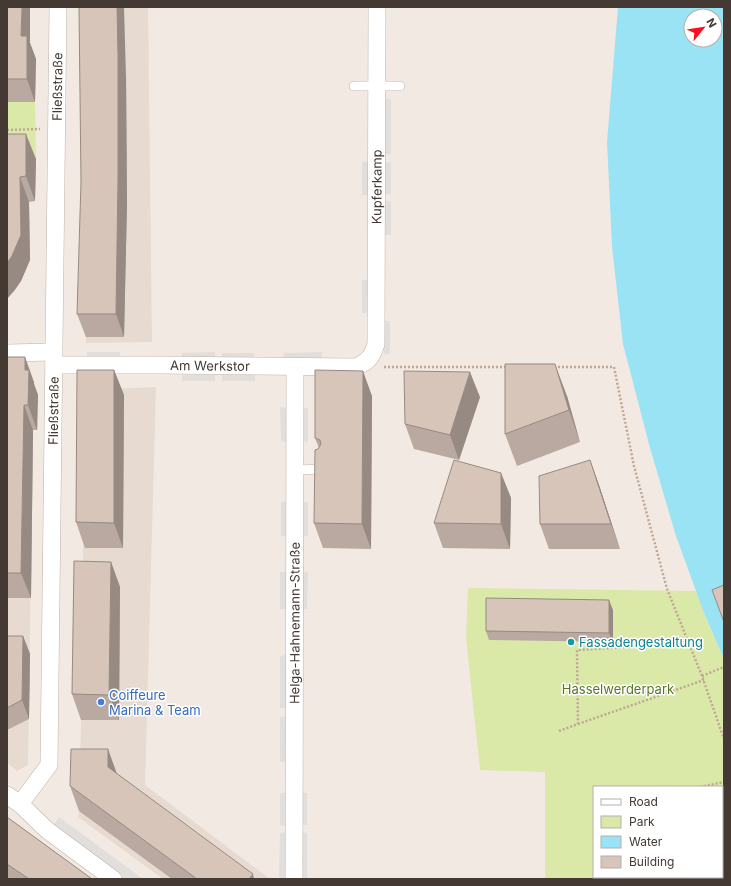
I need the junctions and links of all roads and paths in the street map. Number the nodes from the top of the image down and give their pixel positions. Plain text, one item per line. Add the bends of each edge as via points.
1 (58, 7) edge
2 (377, 7) edge
3 (354, 86) dead end
4 (377, 86) junction
5 (400, 86) dead end
6 (56, 129) junction
7 (7, 130) edge
8 (7, 353) edge
9 (54, 359) junction
10 (365, 363) junction
11 (295, 367) junction
12 (512, 367) edge
13 (552, 367) edge
14 (324, 469) edge
15 (295, 470) junction
16 (688, 642) junction
17 (724, 667) edge
18 (702, 676) junction
19 (704, 680) junction
20 (578, 724) junction
21 (559, 731) dead end
22 (724, 739) edge
23 (724, 782) edge
24 (705, 786) edge
25 (13, 800) edge
26 (113, 879) edge
27 (294, 879) edge

1 - 6 street, Fließstraße
2 - 4 street, Kupferkamp
3 - 4 lane
4 - 5 lane
4 - 10 street, Kupferkamp via 376,344 372,356
6 - 7 path
6 - 9 street, Fließstraße
8 - 9 street, Am Werkstor
9 - 11 street, Am Werkstor via 158,365
9 - 25 street, Fließstraße via 49,765
10 - 11 street, Am Werkstor via 356,367
10 - 12 path via 379,367
11 - 15 street, Helga-Hahnemann-Straße
13 - 16 path via 614,367 634,466 667,589
14 - 15 lane
15 - 27 street, Helga-Hahnemann-Straße
16 - 18 path
16 - 20 path via 577,650
17 - 18 path
18 - 19 path
19 - 20 path
19 - 22 path
20 - 21 path
23 - 24 path
25 - 26 street via 47,830

